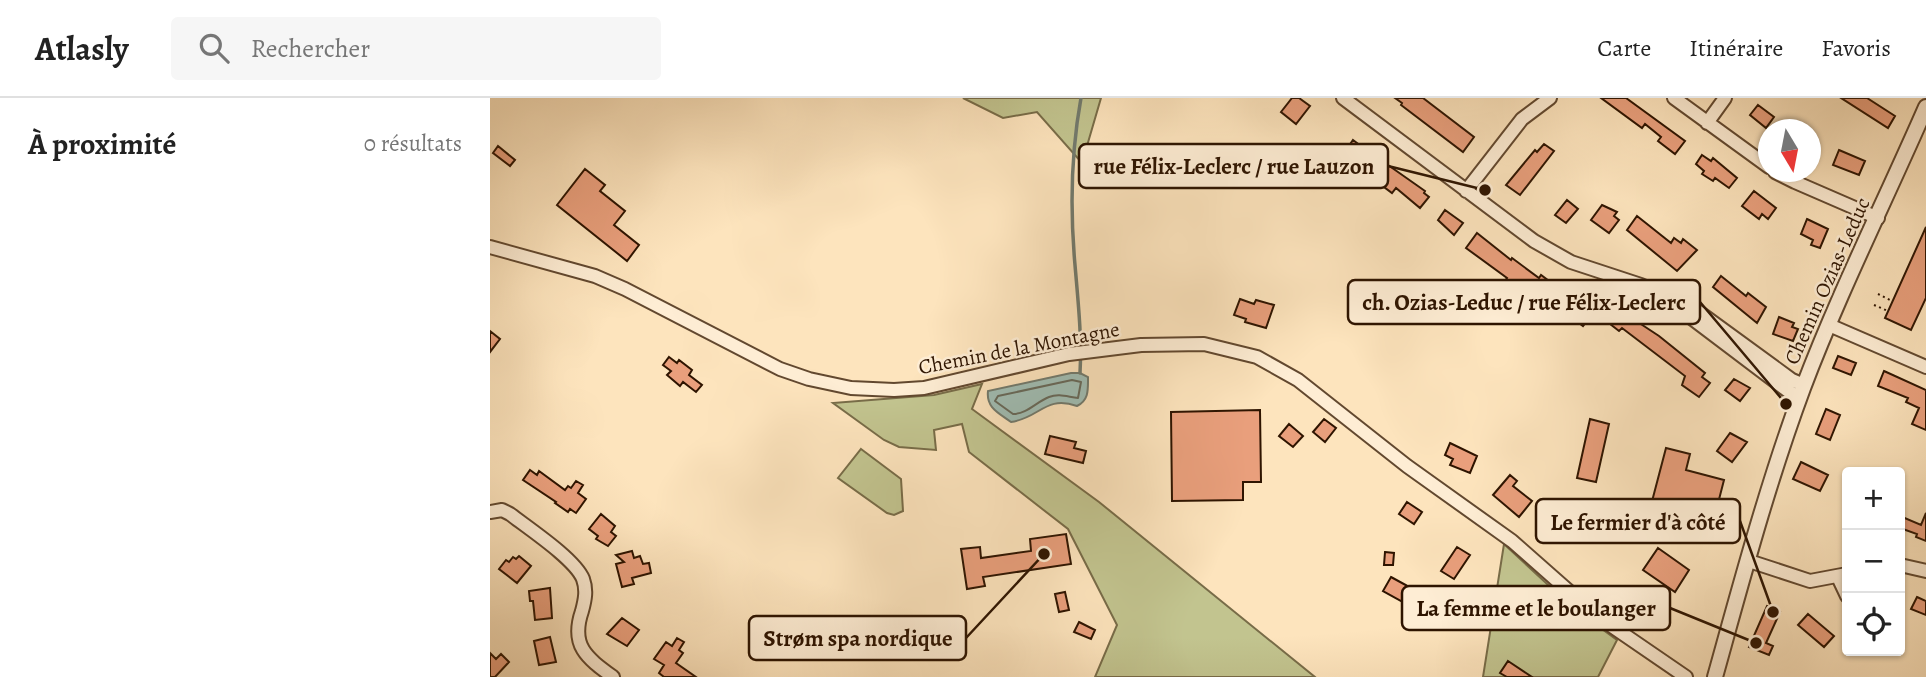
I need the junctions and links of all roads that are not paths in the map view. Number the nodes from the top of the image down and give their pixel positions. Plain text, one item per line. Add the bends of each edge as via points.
1 (1343, 98) edge
2 (1550, 98) edge
3 (1674, 98) edge
4 (1725, 98) edge
5 (1926, 107) edge
6 (1707, 123) junction
7 (1758, 159) edge
8 (1795, 182) edge
9 (1466, 191) junction
10 (1878, 218) junction
11 (490, 247) edge
12 (1829, 325) junction
13 (1926, 367) edge
14 (1802, 391) junction
15 (496, 511) edge
16 (1749, 561) junction
17 (1905, 566) edge
18 (1926, 571) edge
19 (1842, 576) edge
20 (613, 677) edge
21 (1686, 677) edge
22 (1715, 677) edge

1 - 9 street
2 - 9 street via 1522,119
3 - 6 street
4 - 6 street
5 - 10 street, Chemin Ozias-Leduc
6 - 7 street
8 - 10 street
9 - 14 street via 1562,257 1692,307
10 - 12 street, Chemin Ozias-Leduc
11 - 21 street, Chemin de la Montagne via 610,282 780,369 824,383 876,390 923,388 1069,354 1141,345 1205,344 1243,352 1272,363 1297,380 1512,541 1597,616
12 - 13 street
12 - 14 street, Chemin Ozias-Leduc
14 - 16 street, Chemin Ozias-Leduc
15 - 20 street via 510,514 580,573 586,595 579,642 590,659
16 - 19 street via 1806,581
16 - 22 street, Chemin Ozias-Leduc
17 - 18 street

